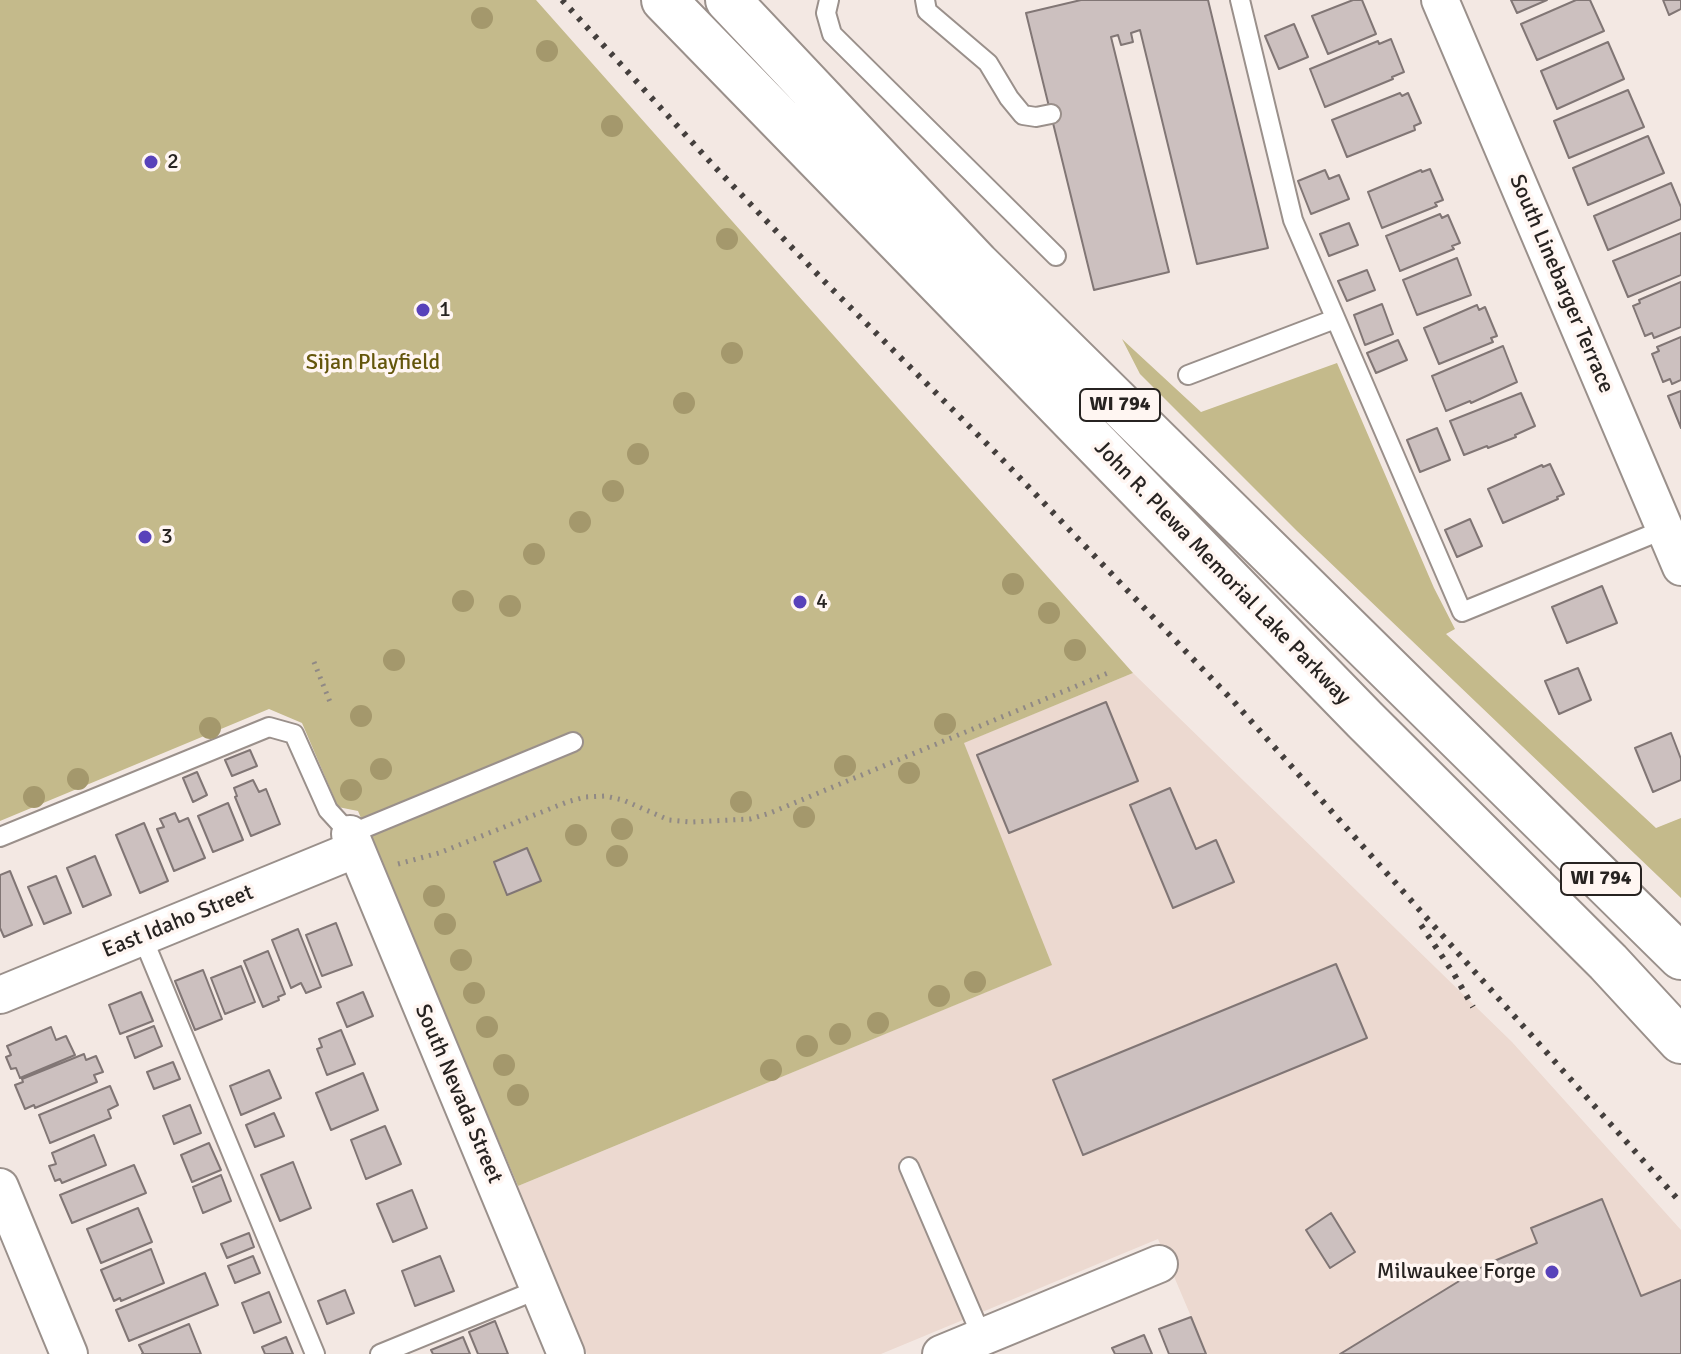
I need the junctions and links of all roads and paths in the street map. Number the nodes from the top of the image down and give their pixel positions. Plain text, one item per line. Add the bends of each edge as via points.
1 (664, 0) edge
2 (728, 0) edge
3 (829, 0) edge
4 (925, 0) edge
5 (1240, 0) edge
6 (1440, 0) edge
7 (1051, 114) dead end
8 (1056, 256) dead end
9 (1335, 319) junction
10 (1188, 375) dead end
11 (1665, 529) junction
12 (1681, 567) edge
13 (314, 662) dead end
14 (1108, 673) dead end
15 (330, 702) dead end
16 (573, 742) dead end
17 (0, 837) edge
18 (358, 853) junction
19 (142, 936) junction
20 (1681, 957) edge
21 (0, 995) edge
22 (1681, 1041) edge
23 (909, 1167) dead end
24 (0, 1187) edge
25 (1159, 1264) dead end
26 (539, 1289) junction
27 (997, 1340) edge
28 (69, 1354) edge
29 (315, 1354) edge
30 (380, 1354) edge
31 (566, 1354) edge
32 (941, 1354) edge

1 - 22 main road, John R. Plewa Memorial Lake Parkway / WI 794
2 - 20 main road, John R. Plewa Memorial Lake Parkway / WI 794 via 977,264
3 - 8 lane via 826,13 832,34
4 - 7 lane via 927,11 988,63 1023,115
5 - 9 lane via 1293,220
6 - 11 street, South Linebarger Terrace
9 - 10 lane
9 - 11 lane via 1462,612
11 - 12 street, South Linebarger Terrace
13 - 15 path
14 - 18 path via 750,819 669,820 623,800 585,797 398,864
16 - 18 lane
17 - 18 lane via 269,727 294,734 328,810
18 - 19 street, East Idaho Street
18 - 26 street, South Nevada Street
19 - 21 street, East Idaho Street
19 - 29 lane
23 - 27 lane
24 - 28 street
25 - 27 street
26 - 30 lane
26 - 31 street, South Nevada Street
27 - 32 street

